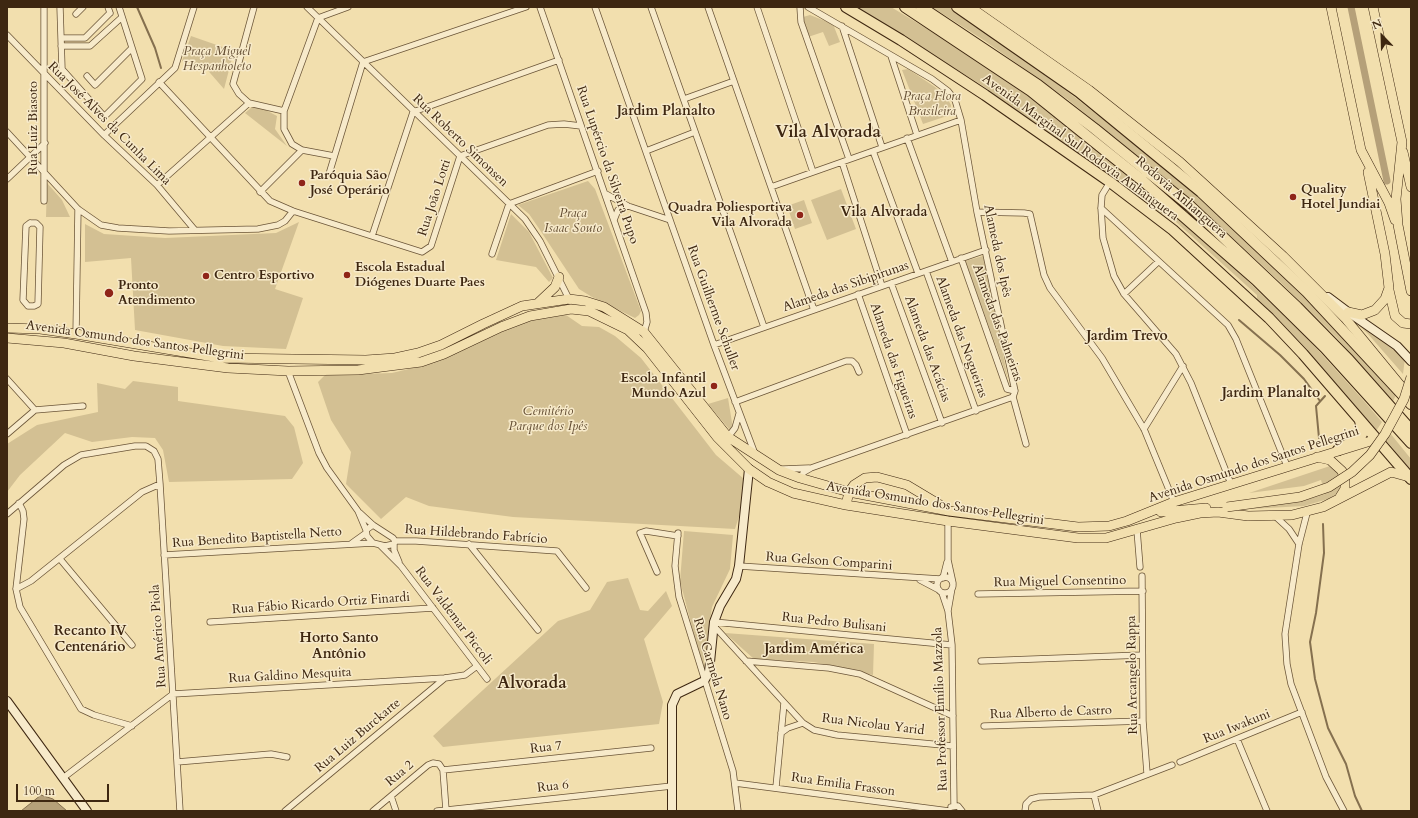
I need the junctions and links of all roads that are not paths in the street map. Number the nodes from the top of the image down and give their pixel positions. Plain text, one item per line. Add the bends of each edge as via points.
1 (44, 7) edge
2 (60, 7) edge
3 (83, 7) edge
4 (108, 7) edge
5 (118, 7) edge
6 (194, 7) edge
7 (254, 7) edge
8 (306, 7) edge
9 (348, 7) edge
10 (526, 7) edge
11 (540, 7) edge
12 (595, 7) edge
13 (651, 7) edge
14 (708, 7) edge
15 (757, 7) edge
16 (800, 7) edge
17 (808, 7) edge
18 (846, 7) edge
19 (904, 7) edge
20 (921, 7) edge
21 (957, 7) edge
22 (970, 7) edge
23 (1331, 7) edge
24 (1373, 7) edge
25 (110, 13) junction
26 (76, 14) dead end
27 (121, 18) junction
28 (318, 18) junction
29 (842, 26) junction
30 (7, 35) edge
31 (61, 38) junction
32 (61, 46) junction
33 (132, 48) junction
34 (891, 56) junction
35 (559, 60) junction
36 (363, 62) junction
37 (44, 74) junction
38 (87, 76) dead end
39 (734, 81) junction
40 (159, 82) junction
41 (684, 99) junction
42 (249, 103) junction
43 (284, 111) junction
44 (413, 112) junction
45 (961, 120) junction
46 (580, 126) junction
47 (7, 132) edge
48 (696, 132) junction
49 (104, 134) junction
50 (917, 135) junction
51 (212, 138) junction
52 (907, 138) junction
53 (44, 143) junction
54 (1402, 146) junction
55 (882, 147) junction
56 (302, 150) junction
57 (1361, 150) junction
58 (646, 151) junction
59 (873, 151) junction
60 (334, 156) junction
61 (460, 156) junction
62 (30, 157) junction
63 (849, 159) junction
64 (842, 162) junction
65 (598, 171) junction
66 (45, 172) junction
67 (813, 172) junction
68 (328, 174) dead end
69 (7, 179) edge
70 (1110, 182) junction
71 (157, 185) junction
72 (771, 187) junction
73 (1411, 188) edge
74 (260, 192) junction
75 (606, 194) junction
76 (44, 201) dead end
77 (509, 204) junction
78 (628, 206) junction
79 (1101, 208) junction
80 (78, 209) junction
81 (293, 210) junction
82 (977, 212) junction
83 (614, 220) junction
84 (670, 220) junction
85 (1398, 225) junction
86 (194, 229) junction
87 (372, 236) junction
88 (986, 250) junction
89 (492, 254) dead end
90 (961, 258) junction
91 (952, 262) junction
92 (1158, 262) junction
93 (926, 271) junction
94 (918, 273) junction
95 (1301, 274) junction
96 (559, 277) junction
97 (891, 283) junction
98 (882, 286) junction
99 (1389, 288) junction
100 (1411, 291) edge
101 (858, 294) junction
102 (1124, 294) junction
103 (569, 299) junction
104 (38, 304) joint
105 (537, 304) junction
106 (571, 309) junction
107 (814, 310) junction
108 (1348, 312) junction
109 (1411, 324) edge
110 (764, 327) junction
111 (7, 328) edge
112 (625, 329) junction
113 (644, 332) junction
114 (76, 334) junction
115 (7, 338) edge
116 (714, 345) junction
117 (154, 348) junction
118 (134, 356) junction
119 (296, 360) junction
120 (1411, 361) edge
121 (1183, 366) junction
122 (288, 371) junction
123 (859, 372) dead end
124 (1411, 377) edge
125 (7, 379) edge
126 (1015, 391) junction
127 (1013, 397) junction
128 (1411, 398) edge
129 (735, 402) junction
130 (1411, 404) edge
131 (83, 406) dead end
132 (35, 410) junction
133 (976, 411) junction
134 (739, 413) junction
135 (1357, 416) junction
136 (942, 423) junction
137 (1144, 429) junction
138 (1411, 430) edge
139 (7, 434) edge
140 (907, 435) junction
141 (728, 437) junction
142 (1377, 439) junction
143 (1411, 443) edge
144 (1026, 444) dead end
145 (1338, 450) junction
146 (756, 456) junction
147 (1317, 457) junction
148 (1287, 466) junction
149 (776, 468) junction
150 (811, 468) junction
151 (749, 469) junction
152 (800, 478) junction
153 (1410, 478) edge
154 (160, 484) junction
155 (1231, 484) junction
156 (849, 492) junction
157 (793, 493) junction
158 (1340, 497) junction
159 (1174, 502) junction
160 (19, 503) junction
161 (846, 505) junction
162 (1227, 507) junction
163 (358, 511) junction
164 (949, 511) junction
165 (1307, 512) junction
166 (7, 514) edge
167 (1200, 514) junction
168 (1139, 516) junction
169 (1276, 517) junction
170 (948, 522) junction
171 (373, 525) junction
172 (1137, 530) junction
173 (366, 531) junction
174 (352, 543) junction
175 (372, 543) junction
176 (394, 543) junction
177 (469, 544) junction
178 (1299, 544) junction
179 (380, 545) junction
180 (164, 554) junction
181 (60, 559) junction
182 (948, 560) junction
183 (401, 566) junction
184 (739, 566) junction
185 (1140, 567) dead end
186 (657, 572) dead end
187 (1142, 576) dead end
188 (918, 579) junction
189 (941, 579) junction
190 (952, 586) junction
191 (586, 588) dead end
192 (16, 589) junction
193 (1143, 591) junction
194 (941, 592) junction
195 (978, 594) dead end
196 (433, 608) junction
197 (948, 611) junction
198 (210, 622) dead end
199 (714, 624) junction
200 (538, 630) dead end
201 (132, 645) dead end
202 (952, 645) junction
203 (1142, 655) junction
204 (981, 660) dead end
205 (746, 661) junction
206 (477, 666) junction
207 (445, 678) junction
208 (487, 679) dead end
209 (704, 681) junction
210 (173, 694) junction
211 (7, 701) edge
212 (784, 703) junction
213 (1302, 712) junction
214 (953, 716) junction
215 (1143, 721) junction
216 (802, 723) junction
217 (132, 726) junction
218 (984, 726) dead end
219 (782, 733) junction
220 (1237, 739) junction
221 (953, 746) junction
222 (652, 748) dead end
223 (287, 757) dead end
224 (177, 762) junction
225 (1180, 762) dead end
226 (1172, 765) dead end
227 (443, 770) junction
228 (1147, 773) junction
229 (63, 778) junction
230 (734, 783) junction
231 (672, 786) junction
232 (776, 787) junction
233 (1094, 795) junction
234 (391, 796) junction
235 (954, 806) junction
236 (446, 810) junction
237 (87, 811) edge
238 (180, 811) edge
239 (285, 811) edge
240 (373, 811) edge
241 (396, 811) edge
242 (437, 811) edge
243 (672, 811) edge
244 (738, 811) edge
245 (949, 811) edge
246 (962, 811) edge
247 (1025, 811) edge
248 (1098, 811) edge
249 (1267, 811) edge
250 (1344, 811) edge

1 - 37 street, Rua Luiz Biasoto
2 - 31 street
3 - 26 street
4 - 25 street
5 - 27 street
6 - 40 street via 175,68
7 - 42 street via 233,84
8 - 28 street, Rua Roberto Simonsen
9 - 28 street
10 - 36 street
11 - 35 street, Rua Lupércio da Silveira Pupo
12 - 58 street, Rua Guilherme Schuller
13 - 41 street
14 - 39 street
15 - 67 street
16 - 63 street via 801,22
17 - 29 street
18 - 70 highway, Avenida Marginal Sul Rodovia Anhanguera via 985,95
19 - 143 highway, Rodovia Anhanguera via 1032,91 1143,180 1256,280 1320,343
20 - 138 highway, Rodovia Anhanguera via 1038,85 1190,206 1302,312
21 - 130 highway via 1079,92 1201,192 1312,297
22 - 95 main road via 1089,90 1153,140 1247,222
23 - 57 main road
24 - 54 main road
25 - 27 street
25 - 31 street via 85,38
27 - 32 street via 90,46
27 - 33 street
28 - 36 street, Rua Roberto Simonsen
28 - 43 street
29 - 34 street
29 - 55 street
30 - 37 street, Rua José Alves da Cunha Lima
31 - 32 street
32 - 33 street via 62,69 103,115 106,115 142,79
33 - 38 street via 94,85
34 - 45 street, Alameda dos Ipês via 948,91 955,100
34 - 50 street
35 - 44 street
35 - 46 street, Rua Lupércio da Silveira Pupo
36 - 44 street, Rua Roberto Simonsen
36 - 60 street
37 - 49 street, Rua José Alves da Cunha Lima
37 - 53 street, Rua Luiz Biasoto
39 - 41 street
39 - 72 street
40 - 49 street
40 - 51 street
41 - 48 street
42 - 43 street
42 - 51 street
43 - 56 street via 286,136 292,144
44 - 61 street, Rua Roberto Simonsen
44 - 87 street
45 - 50 street
45 - 82 street, Alameda dos Ipês
46 - 61 street, Rua João Lotti via 548,125
46 - 65 street, Rua Lupércio da Silveira Pupo
47 - 62 street
48 - 58 street
48 - 110 street
49 - 71 street, Rua José Alves da Cunha Lima
50 - 52 street
51 - 71 street
51 - 74 street
52 - 55 street
52 - 91 street, Alameda das Palmeiras
53 - 62 street
53 - 66 street, Rua Luiz Biasoto
54 - 73 main road
54 - 85 main road via 1397,179
55 - 59 street
56 - 60 street
56 - 74 street
57 - 85 main road
57 - 99 main road via 1370,178
58 - 84 street, Rua Guilherme Schuller
59 - 63 street
59 - 94 street
60 - 68 street
61 - 77 street, Rua Roberto Simonsen
61 - 87 street, Rua João Lotti via 431,246 426,251 414,250
62 - 66 street
62 - 69 street
63 - 64 street
64 - 67 street
64 - 98 street
65 - 75 street, Rua Lupércio da Silveira Pupo
65 - 77 street
66 - 76 street, Rua Luiz Biasoto
66 - 80 street
67 - 72 street
70 - 79 street via 1102,195
70 - 135 highway, Avenida Marginal Sul Rodovia Anhanguera via 1173,230 1244,293 1303,354
71 - 86 street, Rua José Alves da Cunha Lima
72 - 107 street
74 - 81 street via 270,201
75 - 78 street
75 - 83 street, Rua Lupércio da Silveira Pupo
77 - 89 street
77 - 96 street, Rua Roberto Simonsen via 525,219
78 - 83 street via 618,210
78 - 84 street
79 - 92 street
79 - 102 street via 1106,253
80 - 86 street via 107,227 169,231
80 - 114 street
81 - 86 street via 285,221 270,228
81 - 87 street
82 - 88 street, Alameda dos Ipês
82 - 137 street via 1030,214 1044,275 1050,288 1102,358
83 - 113 street, Rua Lupércio da Silveira Pupo via 646,313
84 - 116 street, Rua Guilherme Schuller
85 - 100 main road
88 - 90 street, Alameda das Sibipirunas
88 - 126 street, Alameda dos Ipês
90 - 91 street, Alameda das Sibipirunas
90 - 126 street, Alameda das Palmeiras via 1007,389
91 - 93 street, Alameda das Sibipirunas
92 - 102 street
92 - 148 street via 1228,325
93 - 94 street, Alameda das Sibipirunas
93 - 133 street, Alameda das Nogueiras
94 - 97 street, Alameda das Sibipirunas
95 - 108 street
95 - 128 main road via 1358,332
96 - 103 street, Rua Roberto Simonsen
96 - 105 main road via 555,287
97 - 98 street, Alameda das Sibipirunas
97 - 136 street, Alameda das Acácias
98 - 101 street, Alameda das Sibipirunas
99 - 108 main road via 1385,299 1376,310 1362,315
99 - 109 main road via 1395,316 1402,323
101 - 107 street, Alameda das Sibipirunas
101 - 140 street, Alameda das Figueiras
102 - 121 street via 1176,354
103 - 105 main road, Avenida Osmundo dos Santos Pellegrini
103 - 106 street, Rua Roberto Simonsen
103 - 113 main road, Avenida Osmundo dos Santos Pellegrini via 604,307
104 - 104 street via 40,227 36,223 30,223 26,226 23,300 28,306
105 - 119 main road, Avenida Osmundo dos Santos Pellegrini via 522,306 441,345 418,353 366,360
106 - 112 main road, Avenida Osmundo dos Santos Pellegrini via 589,311
106 - 122 main road, Avenida Osmundo dos Santos Pellegrini via 530,316 421,362 358,370
107 - 110 street, Alameda das Sibipirunas
108 - 120 street via 1398,346
110 - 116 street, Alameda das Sibipirunas
111 - 114 main road, Avenida Osmundo dos Santos Pellegrini
112 - 113 main road via 635,333
112 - 151 main road, Avenida Osmundo dos Santos Pellegrini via 647,348 717,437
113 - 141 main road, Avenida Osmundo dos Santos Pellegrini
114 - 117 main road, Avenida Osmundo dos Santos Pellegrini
115 - 118 main road, Avenida Osmundo dos Santos Pellegrini via 64,343
116 - 129 street, Rua Guilherme Schuller
117 - 118 main road via 151,353
117 - 119 main road, Avenida Osmundo dos Santos Pellegrini via 220,358
118 - 122 main road, Avenida Osmundo dos Santos Pellegrini via 228,368
119 - 122 main road via 287,364
121 - 137 street
121 - 155 street
122 - 163 street via 319,453
123 - 129 street via 856,365 846,362
124 - 162 main road, bridge via 1404,399 1385,434 1352,472 1329,486 1300,496
125 - 132 street
126 - 127 street
127 - 133 street
127 - 144 street
129 - 134 street, Rua Guilherme Schuller
131 - 132 street
132 - 139 street
133 - 136 street
134 - 141 street via 735,428
134 - 146 street, Rua Guilherme Schuller
135 - 142 highway, Avenida Marginal Sul Rodovia Anhanguera
135 - 145 highway via 1362,426 1361,436
136 - 140 street
137 - 159 street
140 - 150 street
141 - 146 main road, Avenida Osmundo dos Santos Pellegrini
142 - 145 main road, Avenida Osmundo dos Santos Pellegrini
142 - 153 highway, Avenida Marginal Sul Rodovia Anhanguera
145 - 147 main road, Avenida Osmundo dos Santos Pellegrini
146 - 149 main road, Avenida Osmundo dos Santos Pellegrini
147 - 148 main road, Avenida Osmundo dos Santos Pellegrini
147 - 158 main road via 1330,460 1342,471 1345,489
148 - 155 main road, Avenida Osmundo dos Santos Pellegrini
149 - 150 street
149 - 151 main road via 752,464
149 - 152 main road, Avenida Osmundo dos Santos Pellegrini
150 - 152 street
151 - 157 main road, Avenida Osmundo dos Santos Pellegrini via 768,482
151 - 184 street
152 - 156 main road, Avenida Osmundo dos Santos Pellegrini
152 - 157 main road
153 - 158 main road, Avenida Osmundo dos Santos Pellegrini via 1391,472
154 - 160 street, Rua Américo Piola via 158,460 154,451 146,446 81,455 64,465
154 - 180 street, Rua Américo Piola
154 - 181 street via 142,492
155 - 159 main road, Avenida Osmundo dos Santos Pellegrini
156 - 161 main road
156 - 164 main road, Avenida Osmundo dos Santos Pellegrini
156 - 164 main road via 857,482 865,478 885,478 916,489
157 - 161 main road, Avenida Osmundo dos Santos Pellegrini
158 - 165 main road, Avenida Osmundo dos Santos Pellegrini via 1323,507
159 - 168 main road, Avenida Osmundo dos Santos Pellegrini
160 - 166 street
160 - 192 street via 24,519
161 - 170 main road, Avenida Osmundo dos Santos Pellegrini
162 - 167 main road, Avenida Osmundo dos Santos Pellegrini
162 - 168 main road, Avenida Osmundo dos Santos Pellegrini via 1175,509
163 - 171 street
163 - 173 street
164 - 168 main road, Avenida Osmundo dos Santos Pellegrini via 1078,527 1109,526
164 - 170 main road
165 - 169 main road, Avenida Osmundo dos Santos Pellegrini
165 - 178 street
167 - 169 main road, Avenida Osmundo dos Santos Pellegrini via 1218,512
167 - 172 main road, Avenida Osmundo dos Santos Pellegrini via 1176,518
169 - 178 street via 1289,529
170 - 172 main road, Avenida Osmundo dos Santos Pellegrini via 1078,538 1106,538
170 - 182 street, Rua Professor Emílio Mazzola
171 - 173 street, Rua Benedito Baptistella Netto
171 - 176 street via 390,534
172 - 185 street
173 - 174 street, Rua Benedito Baptistella Netto
173 - 175 street
174 - 175 street, Rua Benedito Baptistella Netto
174 - 180 street, Rua Benedito Baptistella Netto
175 - 179 street, Rua Benedito Baptistella Netto
176 - 177 street, Rua Hildebrando Fabrício via 416,540
176 - 179 street, Rua Hildebrando Fabrício via 390,546
176 - 183 street, Rua Valdemar Piccoli via 394,550
177 - 191 street, Rua Hildebrando Fabrício via 557,551
177 - 200 street
178 - 213 street via 1285,634 1291,684
179 - 183 street, Rua Valdemar Piccoli
180 - 210 street, Rua Américo Piola
181 - 192 street
181 - 201 street
182 - 189 street, Rua Professor Emílio Mazzola
182 - 190 street, Rua Professor Emílio Mazzola
183 - 196 street, Rua Valdemar Piccoli
184 - 188 street, Rua Gelson Comparini
184 - 199 street via 736,579 720,606
186 - 209 street, Rua Carmela Nano via 640,533 646,531 678,534 676,581
187 - 193 street, Rua Arcangelo Rappa
188 - 189 street, Rua Gelson Comparini
188 - 194 street, Rua Gelson Comparini
189 - 190 street via 948,578
189 - 194 street via 937,584
190 - 194 street via 949,592
190 - 197 street, Rua Professor Emílio Mazzola
192 - 217 street via 20,607 82,709
193 - 195 street, Rua Miguel Consentino
193 - 203 street, Rua Arcangelo Rappa
194 - 197 street, Rua Professor Emílio Mazzola
196 - 198 street, Rua Fábio Ricardo Ortiz Finardi
196 - 206 street, Rua Valdemar Piccoli
197 - 202 street, Rua Professor Emílio Mazzola
199 - 202 street, Rua Pedro Bulisani
199 - 205 street, Rua Nicolau Yarid
199 - 209 street via 709,672
202 - 214 street, Rua Professor Emílio Mazzola
203 - 204 street
203 - 215 street, Rua Arcangelo Rappa
205 - 212 street, Rua Nicolau Yarid
205 - 214 street via 829,668 860,674
206 - 207 street, Rua Galdino Mesquita via 465,675
206 - 208 street, Rua Valdemar Piccoli
207 - 210 street, Rua Galdino Mesquita
207 - 239 street, Rua Luiz Burckarte
209 - 230 street, Rua Carmela Nano via 733,771
209 - 231 street via 677,694 673,699
210 - 217 street
210 - 224 street, Rua Américo Piola
211 - 229 street
212 - 216 street, Rua Nicolau Yarid
212 - 219 street
213 - 220 street, Rua Iwakuni
213 - 250 street via 1326,777
214 - 221 street, Rua Professor Emílio Mazzola
215 - 218 street, Rua Alberto de Castro
215 - 228 street, Rua Arcangelo Rappa
216 - 219 street
216 - 221 street, Rua Nicolau Yarid via 814,730 837,735
217 - 229 street
219 - 232 street
220 - 225 street, Rua Iwakuni
220 - 249 street
221 - 235 street, Rua Professor Emílio Mazzola
222 - 227 street, Rua 7
223 - 224 street via 271,754
224 - 238 street, Rua Américo Piola
226 - 228 street
227 - 234 street, Rua 2 via 439,764 428,765
227 - 236 street
228 - 233 street
229 - 237 street
230 - 232 street, Rua Emilia Frasson
230 - 244 street, Rua Carmela Nano
231 - 236 street, Rua 6
231 - 243 street
232 - 245 street, Rua Emilia Frasson
233 - 247 street via 1039,797 1031,799 1026,804
233 - 248 street
234 - 240 street, Rua 2
234 - 241 street
235 - 245 street
235 - 246 street via 960,807
236 - 242 street, Rua 6

